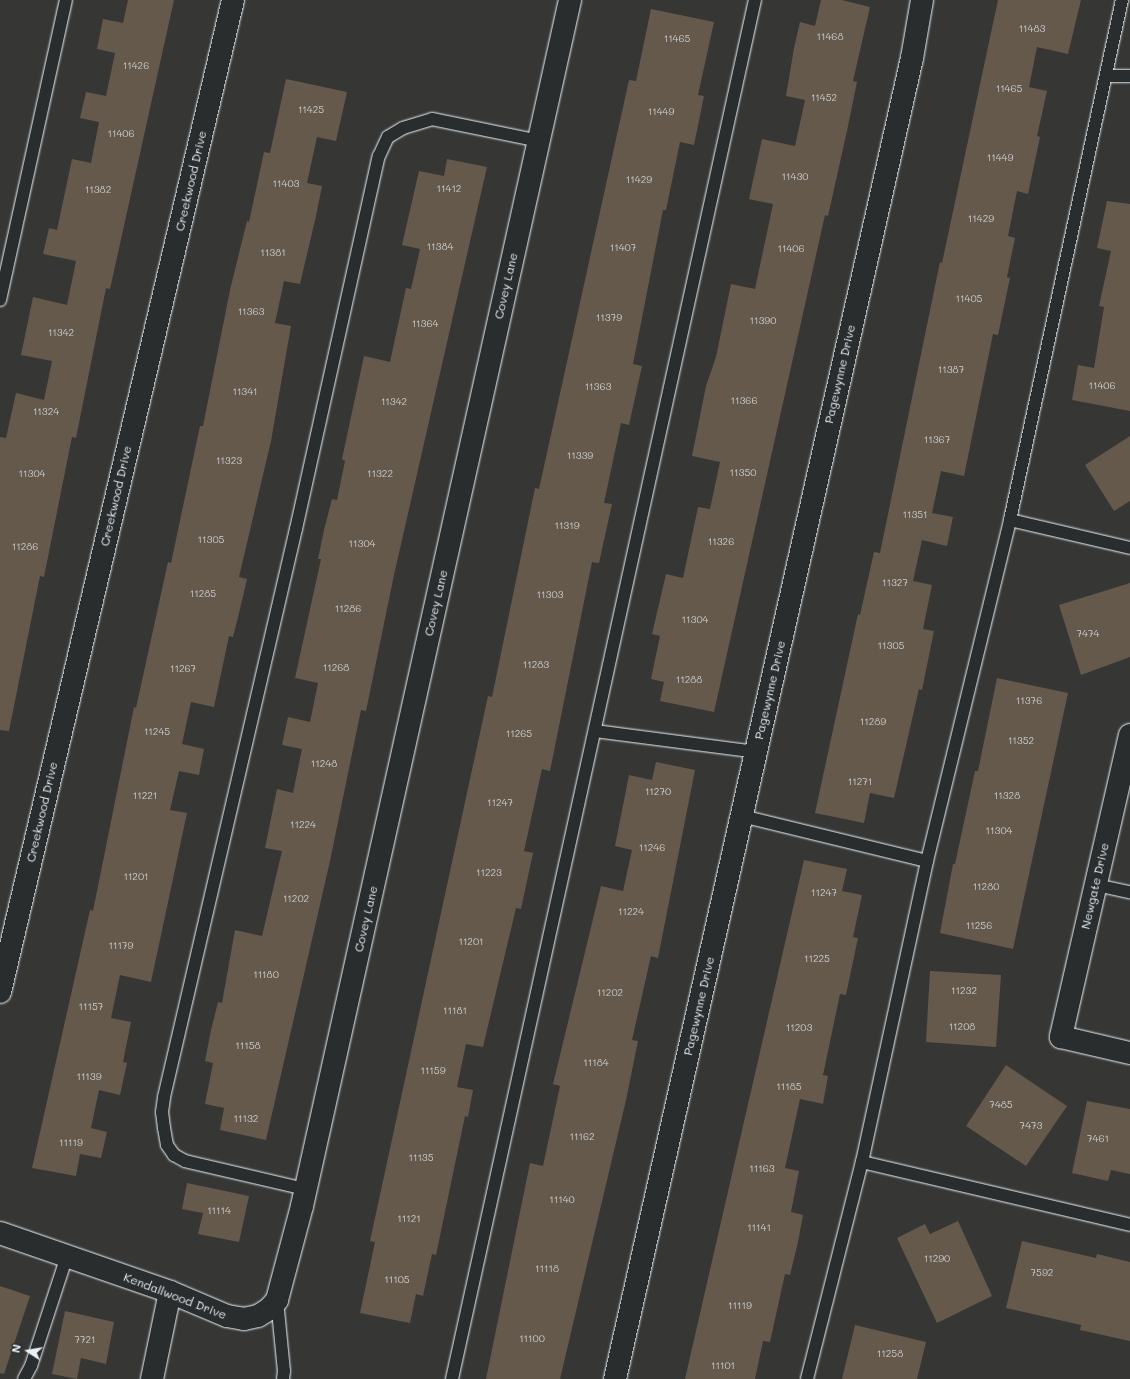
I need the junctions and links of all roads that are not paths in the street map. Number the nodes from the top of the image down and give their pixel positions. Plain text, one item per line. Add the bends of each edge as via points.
1 (66, 0) edge
2 (233, 0) edge
3 (570, 0) edge
4 (755, 0) edge
5 (922, 0) edge
6 (1122, 0) edge
7 (1108, 76) junction
8 (1130, 76) edge
9 (539, 140) junction
10 (0, 300) edge
11 (1010, 520) junction
12 (1130, 548) edge
13 (595, 731) junction
14 (1130, 735) edge
15 (756, 752) junction
16 (742, 816) junction
17 (927, 861) junction
18 (1096, 885) junction
19 (1130, 892) edge
20 (0, 992) edge
21 (1130, 1053) edge
22 (862, 1162) junction
23 (304, 1197) junction
24 (1130, 1225) edge
25 (0, 1233) edge
26 (67, 1256) junction
27 (170, 1292) junction
28 (277, 1300) junction
29 (24, 1379) edge
30 (152, 1379) edge
31 (282, 1379) edge
32 (452, 1379) edge
33 (614, 1379) edge
34 (807, 1379) edge

1 - 10 lane
2 - 20 street, Creekwood Drive
3 - 9 street, Covey Lane
4 - 13 lane
5 - 15 street, Pagewynne Drive via 910,66
6 - 7 lane
7 - 8 lane
7 - 11 lane
9 - 23 street, Covey Lane
9 - 23 lane via 432,119 403,128 388,138 379,156 296,529 166,1089 162,1112 167,1145 174,1155 185,1161
11 - 12 lane
11 - 17 lane
13 - 15 lane
13 - 32 lane
14 - 18 street, Newgate Drive
15 - 16 street, Pagewynne Drive
16 - 17 lane
16 - 33 street, Pagewynne Drive
17 - 22 lane
18 - 19 lane
18 - 21 street, Newgate Drive via 1061,1037
22 - 24 lane
22 - 34 lane
23 - 28 street
25 - 26 street, Kendallwood Drive
26 - 27 street, Kendallwood Drive
26 - 29 lane via 31,1366
27 - 28 street, Kendallwood Drive via 227,1316 244,1319 258,1316
27 - 30 street
28 - 31 lane via 284,1371

